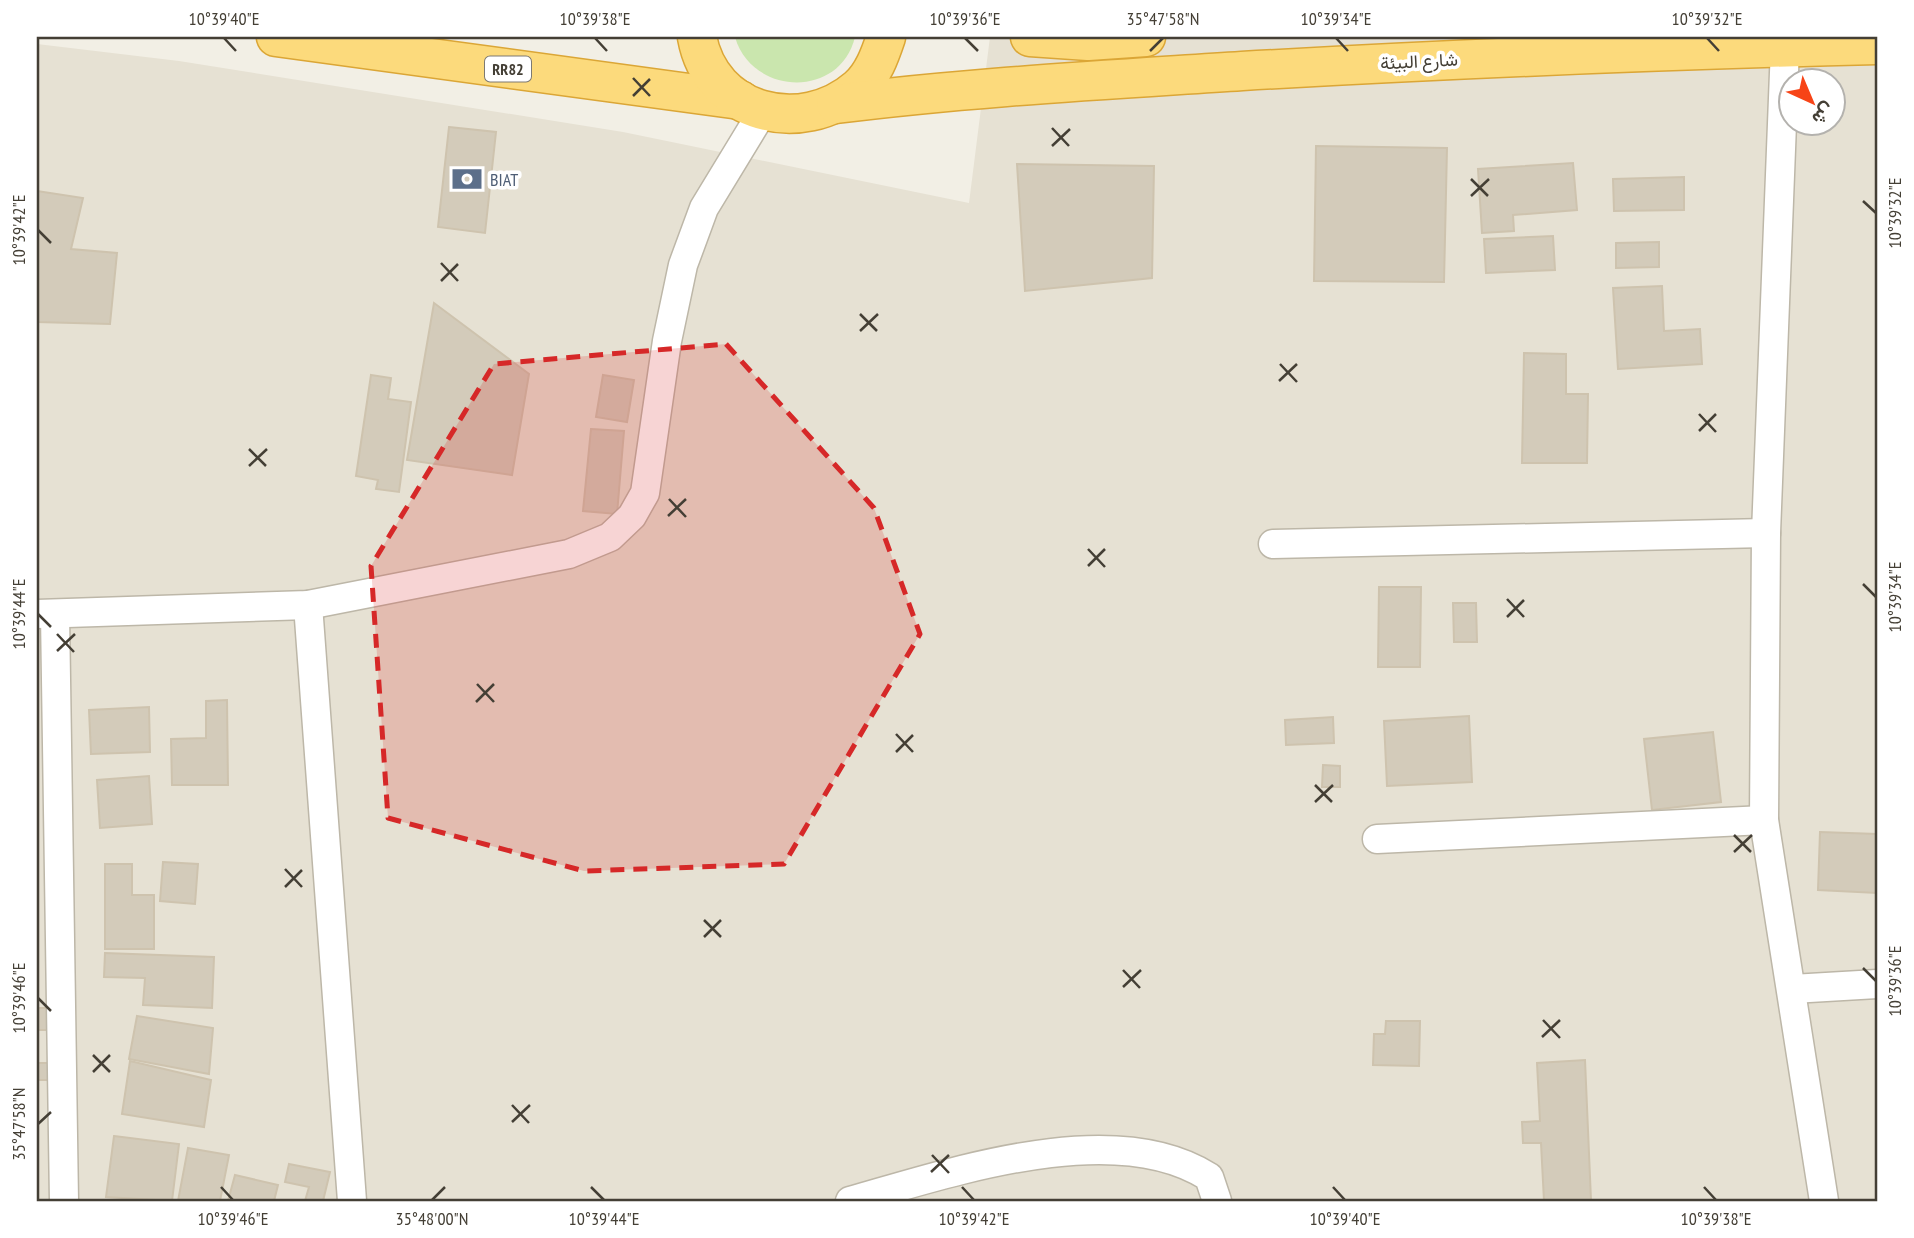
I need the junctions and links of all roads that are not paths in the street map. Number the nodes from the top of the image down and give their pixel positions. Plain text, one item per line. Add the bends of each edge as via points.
1 (276, 37) edge
2 (697, 37) edge
3 (886, 37) edge
4 (1030, 37) edge
5 (1146, 37) edge
6 (1877, 45) edge
7 (1785, 47) junction
8 (836, 104) junction
9 (751, 106) junction
10 (1766, 533) junction
11 (1273, 544) dead end
12 (308, 605) junction
13 (46, 614) edge
14 (1764, 820) junction
15 (1377, 839) dead end
16 (1877, 985) edge
17 (1792, 989) junction
18 (64, 1201) edge
19 (352, 1201) edge
20 (850, 1201) edge
21 (1217, 1201) edge
22 (1824, 1201) edge

1 - 9 highway, RR82
2 - 9 highway via 706,64 721,84
3 - 8 highway, RR82 via 877,63 860,87
4 - 5 highway via 1088,41
6 - 7 highway, شارع البيئة / RR82
7 - 8 highway, شارع البيئة / RR82 via 1455,59 1038,84
7 - 10 street
8 - 9 highway, RR82 via 812,113 787,115
9 - 12 street via 683,265 645,493 632,516 610,537 569,554
10 - 11 street
10 - 14 street
12 - 13 street
12 - 19 street
13 - 18 street
14 - 15 street
14 - 17 street
16 - 17 street
17 - 22 street
20 - 21 street via 1063,1149 1102,1149 1190,1165 1209,1177

